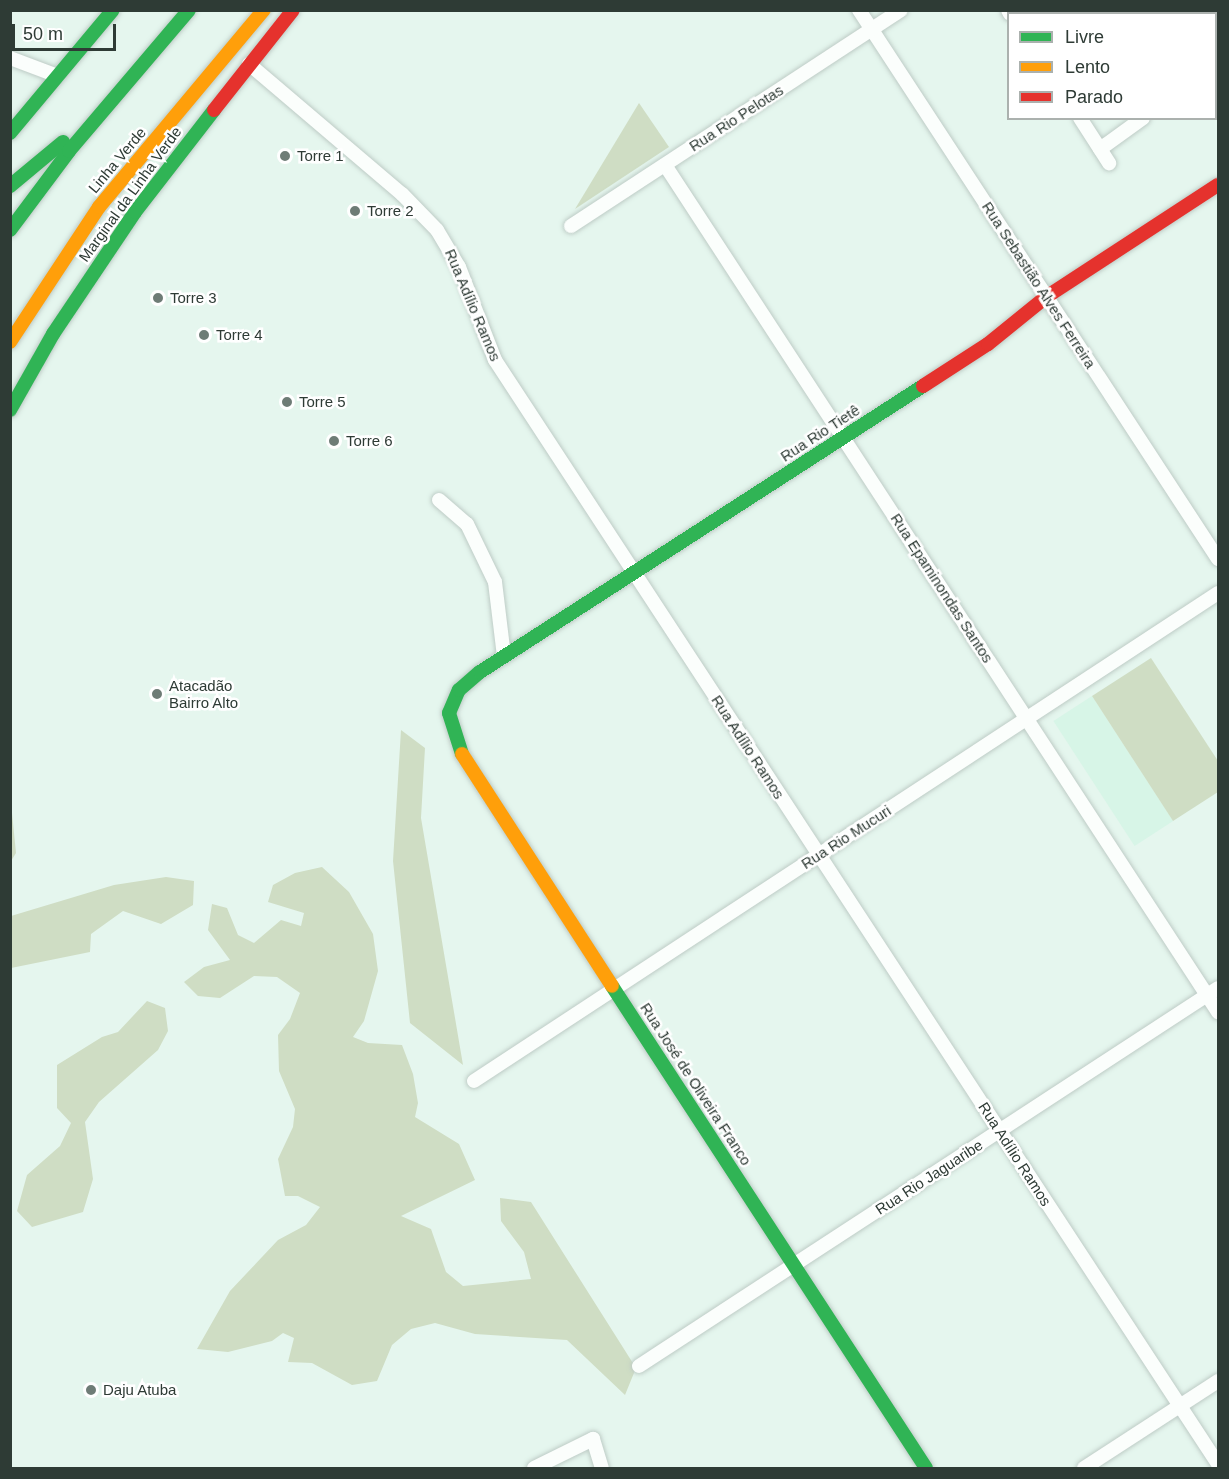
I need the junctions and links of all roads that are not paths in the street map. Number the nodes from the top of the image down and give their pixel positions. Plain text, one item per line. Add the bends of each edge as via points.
1 (113, 10) edge
2 (189, 10) edge
3 (264, 10) edge
4 (293, 10) edge
5 (859, 10) edge
6 (901, 10) edge
7 (872, 30) junction
8 (10, 58) edge
9 (249, 64) junction
10 (58, 76) junction
11 (111, 101) junction
12 (1081, 120) edge
13 (1140, 120) edge
14 (10, 133) edge
15 (1100, 149) junction
16 (1109, 163) dead end
17 (665, 165) junction
18 (1218, 185) edge
19 (10, 186) edge
20 (571, 226) dead end
21 (10, 230) edge
22 (1046, 297) junction
23 (10, 342) edge
24 (10, 410) edge
25 (843, 437) junction
26 (439, 500) dead end
27 (1218, 559) edge
28 (634, 573) junction
29 (1218, 593) edge
30 (504, 656) junction
31 (449, 713) joint
32 (1027, 719) junction
33 (819, 855) junction
34 (614, 989) junction
35 (1213, 992) edge
36 (1218, 1012) edge
37 (474, 1081) dead end
38 (1000, 1131) junction
39 (794, 1265) junction
40 (639, 1366) dead end
41 (1218, 1381) edge
42 (1180, 1406) junction
43 (1218, 1464) edge
44 (534, 1468) edge
45 (602, 1468) edge
46 (926, 1468) edge
47 (1084, 1468) edge

1 - 10 main road
2 - 11 main road
3 - 23 main road, Linha Verde via 99,207
4 - 9 main road, Marginal da Linha Verde
5 - 7 street, Rua Sebastião Alves Ferreira
6 - 7 street, Rua Rio Pelotas
7 - 17 street, Rua Rio Pelotas
7 - 22 street, Rua Sebastião Alves Ferreira
8 - 10 street
9 - 24 main road, Marginal da Linha Verde via 86,281
9 - 28 street, Rua Adílio Ramos via 402,194 437,230 459,267 491,354
10 - 14 main road
11 - 19 main road
11 - 21 main road
12 - 15 street
13 - 15 street
15 - 16 street
17 - 20 street, Rua Rio Pelotas
17 - 25 street, Rua Epaminondas Santos
18 - 22 main road, Rua Rio Tietê
22 - 25 main road, Rua Rio Tietê via 988,344
22 - 27 street, Rua Sebastião Alves Ferreira
25 - 28 main road, Rua Rio Tietê
25 - 32 street, Rua Epaminondas Santos
26 - 30 street via 467,524 495,582
28 - 30 main road, Rua Rio Tietê
28 - 33 street, Rua Adílio Ramos
29 - 32 street, Rua Rio Mucuri
30 - 31 main road, Rua Rio Tietê via 468,681 453,700
31 - 34 main road, Rua José de Oliveira Franco via 450,728 463,757
32 - 33 street, Rua Rio Mucuri
32 - 35 street, Rua Epaminondas Santos
33 - 34 street, Rua Rio Mucuri
33 - 38 street, Rua Adílio Ramos
34 - 37 street, Rua Rio Mucuri
34 - 39 main road, Rua José de Oliveira Franco
35 - 36 street, Rua Epaminondas Santos
35 - 38 street, Rua Rio Jaguaribe
38 - 39 street, Rua Rio Jaguaribe
38 - 42 street, Rua Adílio Ramos
39 - 40 street, Rua Rio Jaguaribe
39 - 46 main road, Rua José de Oliveira Franco
41 - 42 street
42 - 43 street, Rua Adílio Ramos
42 - 47 street
44 - 45 street via 594,1439

